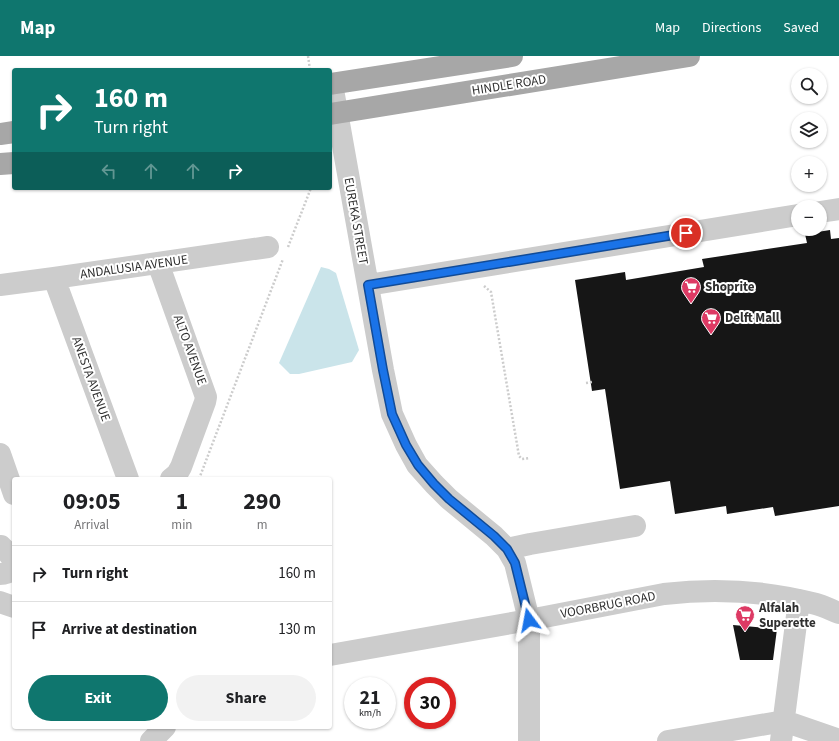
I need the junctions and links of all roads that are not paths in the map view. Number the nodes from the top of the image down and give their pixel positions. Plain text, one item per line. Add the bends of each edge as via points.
1 (512, 56) edge
2 (689, 56) edge
3 (332, 84) edge
4 (332, 94) edge
5 (334, 113) edge
6 (12, 132) edge
7 (0, 134) edge
8 (12, 163) edge
9 (0, 164) edge
10 (839, 209) edge
11 (827, 211) edge
12 (791, 216) edge
13 (279, 252) road end
14 (158, 263) junction
15 (54, 278) junction
16 (0, 285) edge
17 (368, 285) junction
18 (0, 454) edge
19 (127, 477) edge
20 (173, 477) edge
21 (12, 488) edge
22 (635, 526) dead end
23 (5, 544) edge
24 (507, 549) junction
25 (12, 559) edge
26 (12, 568) edge
27 (0, 574) edge
28 (799, 600) junction
29 (0, 602) edge
30 (12, 606) edge
31 (839, 613) edge
32 (529, 620) junction
33 (332, 655) edge
34 (782, 731) edge
35 (839, 740) edge
36 (529, 741) edge
37 (668, 741) edge

1 - 3 main road
2 - 5 main road, HINDLE ROAD
4 - 5 street, EUREKA STREET
5 - 17 street, EUREKA STREET
6 - 7 main road
8 - 9 main road
10 - 11 street
12 - 17 street
13 - 14 street, ANDALUSIA AVENUE
14 - 15 street, ANDALUSIA AVENUE
14 - 20 street, ALTO AVENUE via 206,397 181,467
15 - 16 street, ANDALUSIA AVENUE
15 - 19 street, ANESTA AVENUE
17 - 24 street, EUREKA STREET via 392,414 406,445 434,484
18 - 21 street
22 - 24 street
23 - 25 street
24 - 32 street, EUREKA STREET via 515,563
26 - 27 street via 7,573
28 - 31 street, VOORBRUG ROAD via 818,604
28 - 32 street, VOORBRUG ROAD via 744,592 678,592
28 - 34 street
29 - 30 street
32 - 33 street, VOORBRUG ROAD
32 - 36 street, EUREKA STREET
34 - 35 street
34 - 37 street

